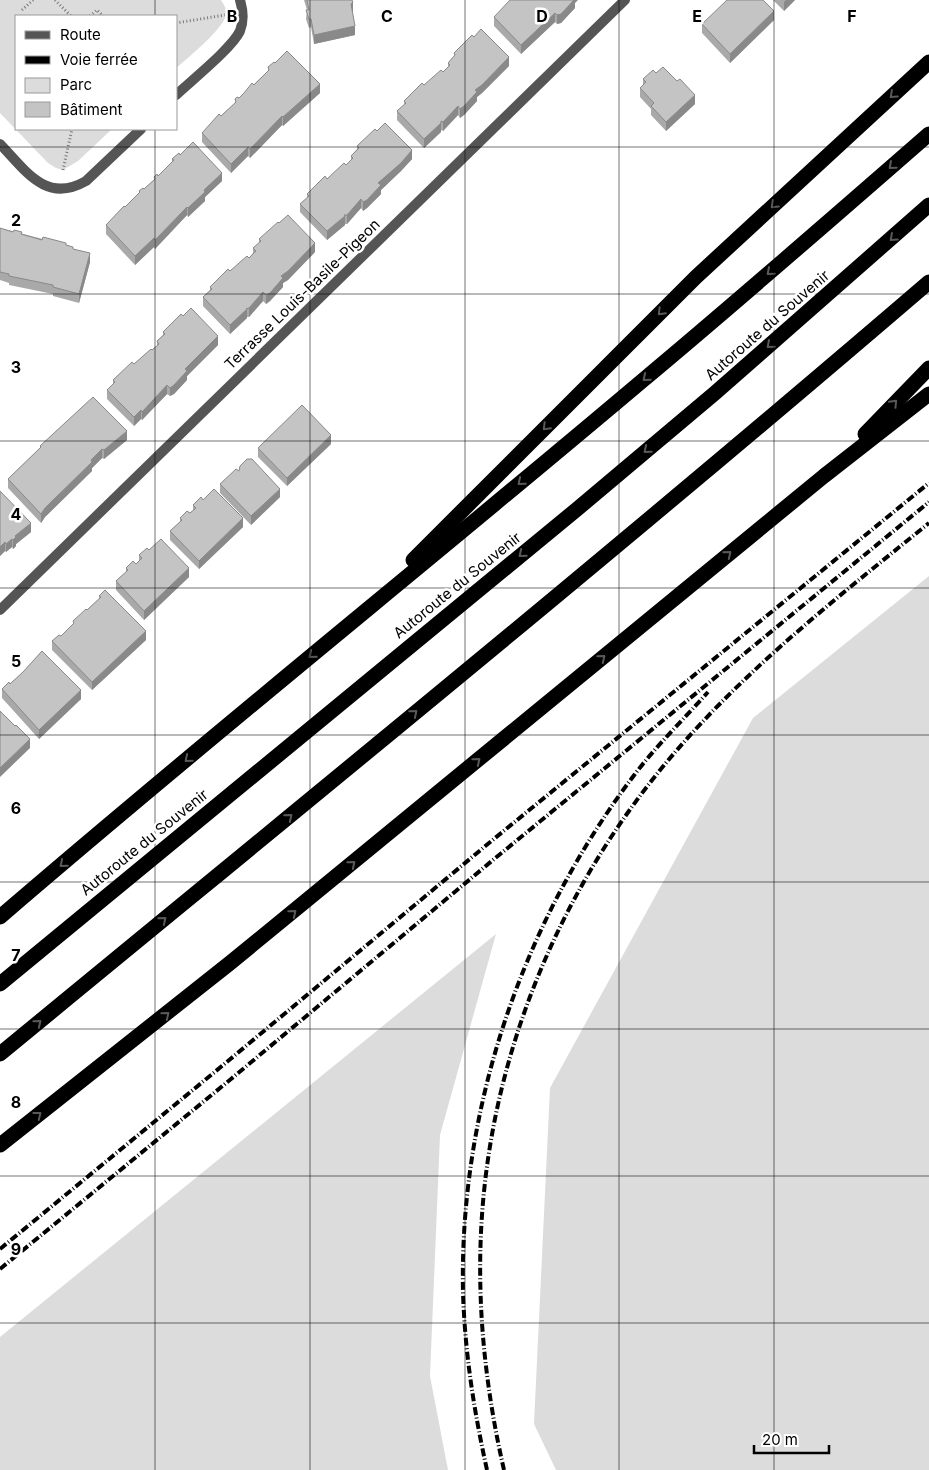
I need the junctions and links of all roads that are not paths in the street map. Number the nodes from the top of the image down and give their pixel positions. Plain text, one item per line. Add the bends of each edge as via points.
1 (240, 0) edge
2 (626, 0) edge
3 (929, 62) edge
4 (178, 93) edge
5 (140, 130) edge
6 (929, 134) edge
7 (0, 144) edge
8 (929, 205) edge
9 (929, 282) edge
10 (929, 368) edge
11 (929, 394) edge
12 (824, 476) junction
13 (0, 610) edge
14 (350, 623) junction
15 (0, 917) edge
16 (0, 984) edge
17 (0, 1054) edge
18 (0, 1145) edge

1 - 4 street via 243,12 239,31 225,49
2 - 13 street, Terrasse Louis-Basile-Pigeon
3 -> 14 highway via 696,278
5 - 7 street via 86,181 65,189 39,182
6 -> 14 highway via 641,382
8 -> 16 highway, Autoroute du Souvenir via 716,393
17 -> 9 highway via 613,549
12 -> 10 highway
11 - 12 highway
18 -> 12 highway via 306,902
14 -> 15 highway

